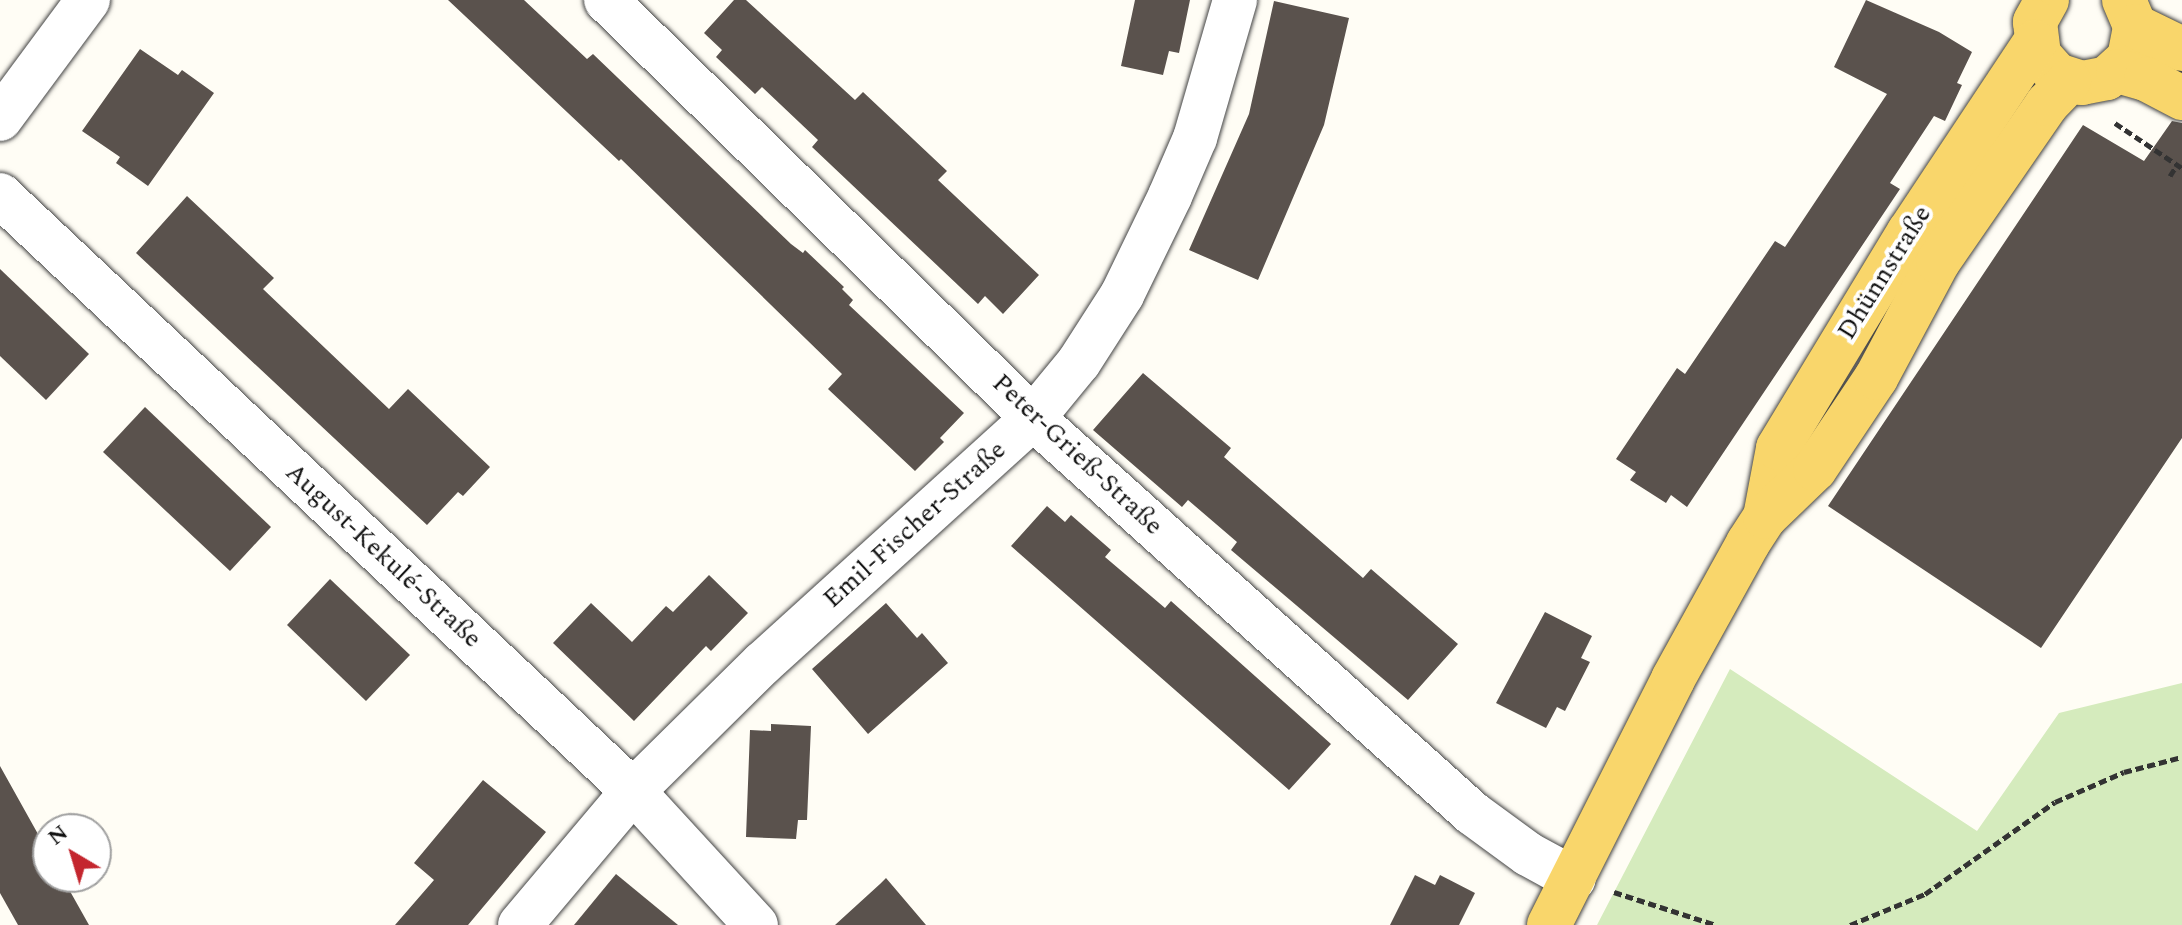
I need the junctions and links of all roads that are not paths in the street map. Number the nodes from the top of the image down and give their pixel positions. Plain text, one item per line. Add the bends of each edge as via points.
1 (88, 0) edge
2 (606, 0) edge
3 (1235, 0) edge
4 (2040, 11) edge
5 (2129, 13) edge
6 (2182, 49) edge
7 (2118, 71) junction
8 (2069, 81) junction
9 (2182, 98) edge
10 (0, 119) edge
11 (0, 195) edge
12 (1033, 418) junction
13 (1765, 517) junction
14 (633, 791) junction
15 (1574, 879) junction
16 (536, 919) edge
17 (756, 925) edge
18 (1549, 925) edge

1 - 10 street
2 - 12 street, Peter-Grieß-Straße
3 - 12 street, Emil-Fischer-Straße via 1195,138 1148,243 1079,362
4 - 8 main road via 2046,66
4 - 13 main road, Dhünnstraße via 1778,448
5 - 6 main road
5 - 7 main road via 2132,50
7 - 8 main road via 2095,83
7 - 9 main road
8 - 13 main road, Dhünnstraße via 2047,104 1938,262 1876,378 1815,469
11 - 14 street, August-Kekulé-Straße
12 - 14 street, Emil-Fischer-Straße via 763,663
12 - 15 street, Peter-Grieß-Straße via 1472,813 1528,854
13 - 15 main road, Dhünnstraße via 1667,692
14 - 16 street, Emil-Fischer-Straße
14 - 17 street, August-Kekulé-Straße
15 - 18 main road, Dhünnstraße

